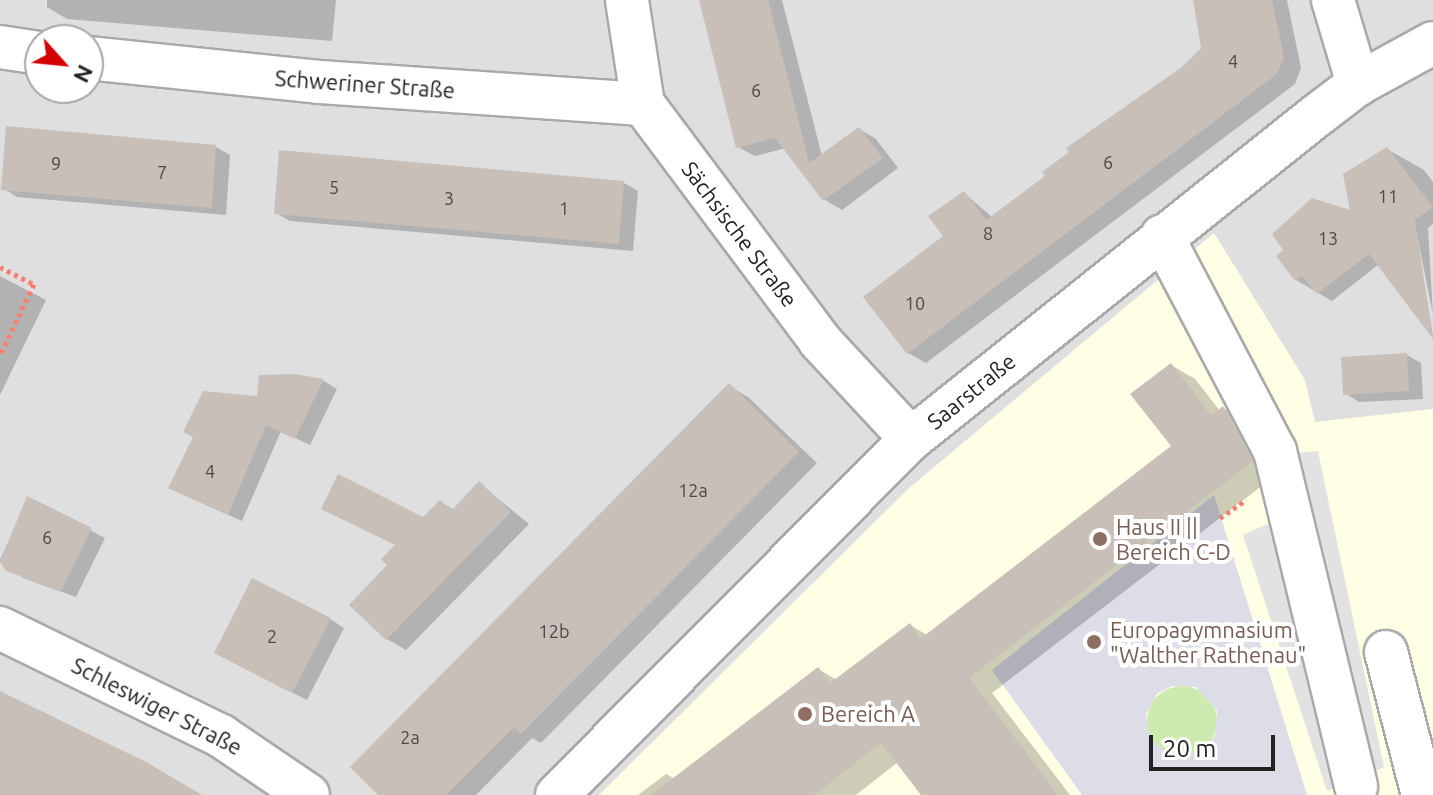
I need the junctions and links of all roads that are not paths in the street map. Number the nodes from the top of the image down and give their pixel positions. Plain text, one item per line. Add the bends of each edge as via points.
1 (627, 0) edge
2 (1333, 0) edge
3 (1433, 43) edge
4 (0, 47) edge
5 (24, 51) edge
6 (104, 60) edge
7 (1358, 84) junction
8 (643, 104) junction
9 (1162, 236) junction
10 (911, 439) junction
11 (0, 628) edge
12 (1386, 652) dead end
13 (1356, 786) dead end
14 (308, 795) edge
15 (557, 795) edge
16 (1423, 795) edge

1 - 8 street, Sächsische Straße
2 - 7 street
3 - 7 street, Saarstraße
4 - 5 street
6 - 8 street, Schweriner Straße via 319,82
7 - 9 street, Saarstraße
8 - 10 street, Sächsische Straße via 820,341
9 - 10 street, Saarstraße
9 - 13 street via 1275,451
10 - 15 street, Saarstraße
11 - 14 street, Schleswiger Straße via 221,736
12 - 16 street

